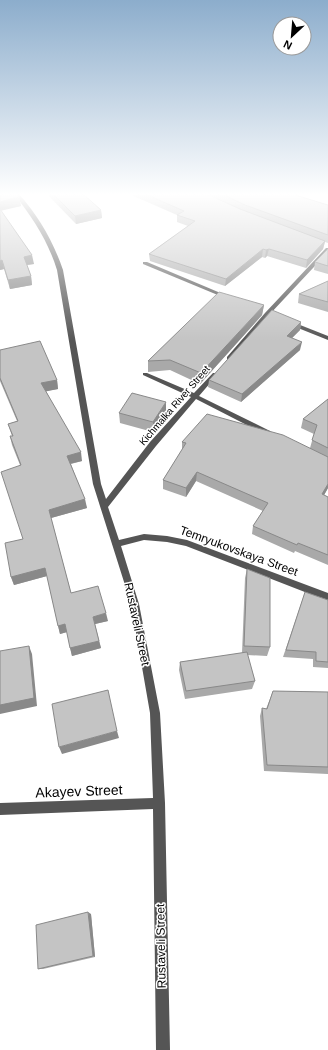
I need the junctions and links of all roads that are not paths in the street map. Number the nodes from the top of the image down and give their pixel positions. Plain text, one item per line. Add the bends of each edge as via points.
1 (50, 243) edge
2 (321, 244) edge
3 (328, 248) edge
4 (145, 263) dead end
5 (231, 299) edge
6 (260, 311) edge
7 (267, 314) junction
8 (274, 317) edge
9 (281, 319) edge
10 (328, 338) edge
11 (226, 361) edge
12 (221, 367) edge
13 (145, 374) dead end
14 (195, 396) junction
15 (272, 435) edge
16 (104, 507) junction
17 (116, 544) junction
18 (328, 597) edge
19 (159, 803) junction
20 (0, 809) edge
21 (163, 1050) edge

1 - 16 street, Rustaveli Street via 60,270 97,484
2 - 3 street
3 - 7 street, Kichmalka River Street
4 - 5 street
6 - 7 street
7 - 8 street
7 - 11 street, Kichmalka River Street
9 - 10 street
12 - 14 street, Kichmalka River Street
13 - 14 street
14 - 15 street
14 - 16 street, Kichmalka River Street via 144,455
16 - 17 street, Rustaveli Street
17 - 18 street, Temryukovskaya Street via 144,537 167,538 187,543
17 - 19 street, Rustaveli Street via 135,604 155,713
19 - 20 street, Akayev Street
19 - 21 street, Rustaveli Street

